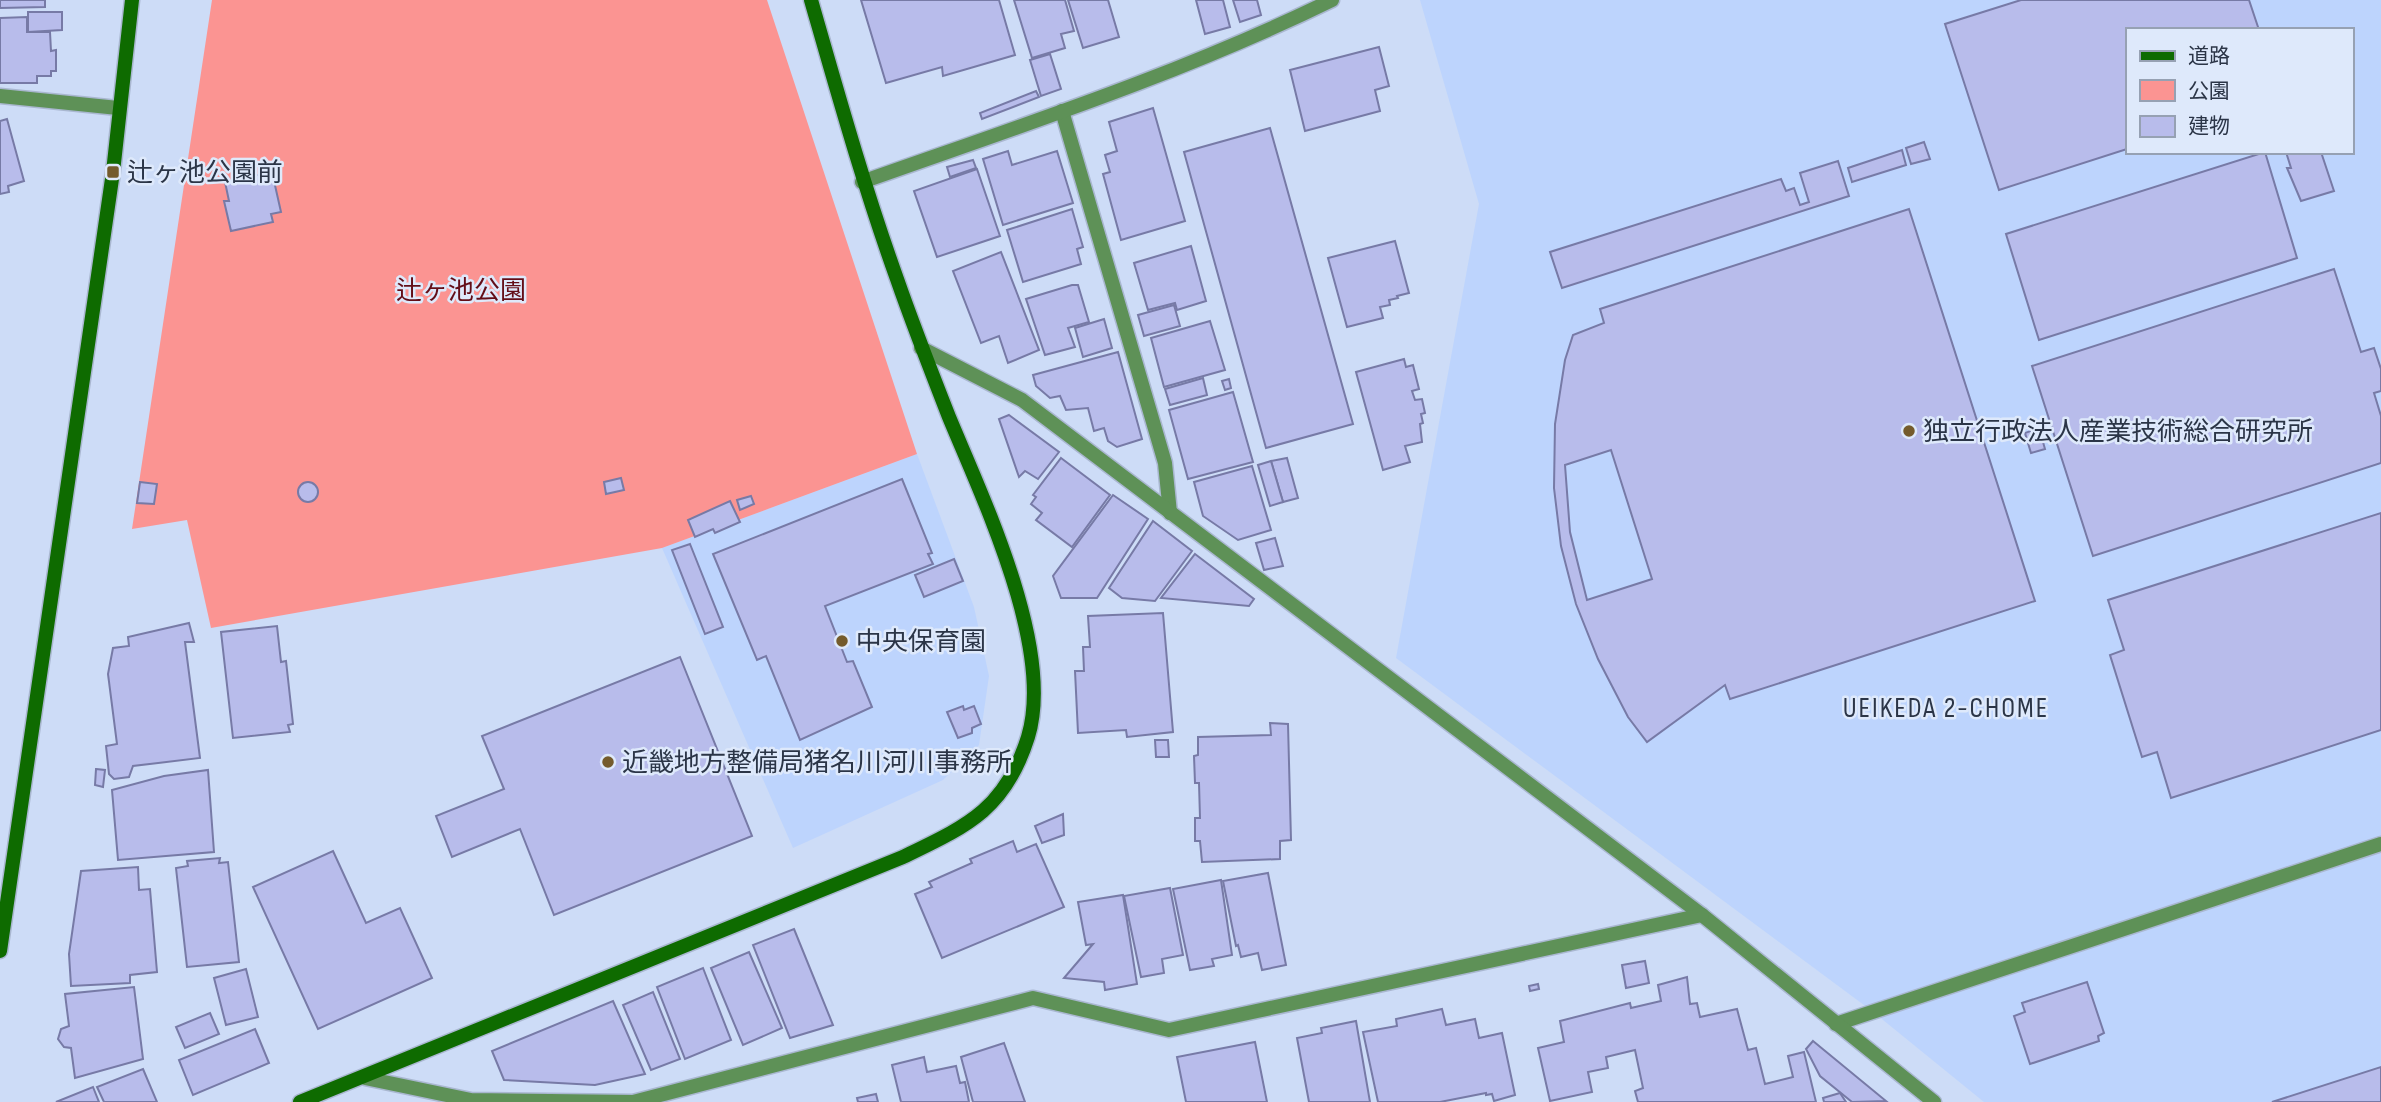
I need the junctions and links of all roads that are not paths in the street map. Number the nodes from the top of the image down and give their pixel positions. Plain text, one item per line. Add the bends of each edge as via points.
1 (132, 0) edge
2 (811, 0) edge
3 (1332, 0) edge
4 (0, 96) edge
5 (118, 108) junction
6 (1062, 111) junction
7 (862, 182) junction
8 (921, 348) junction
9 (1170, 513) junction
10 (2381, 844) edge
11 (1702, 915) junction
12 (0, 951) edge
13 (1836, 1024) junction
14 (365, 1077) junction
15 (300, 1102) edge
16 (1934, 1102) edge

1 - 5 street
2 - 7 street
3 - 6 street via 1263,33
4 - 5 street
5 - 12 street via 113,172
6 - 7 street
6 - 9 street via 1166,463
7 - 8 street
8 - 9 street via 1022,400
8 - 14 street via 994,526 1030,642 1034,681 1028,736 1001,793 967,826 903,856
9 - 11 street
10 - 13 street
11 - 13 street
11 - 14 street via 1169,1030 1033,998 633,1102 471,1100
13 - 16 street
14 - 15 street

